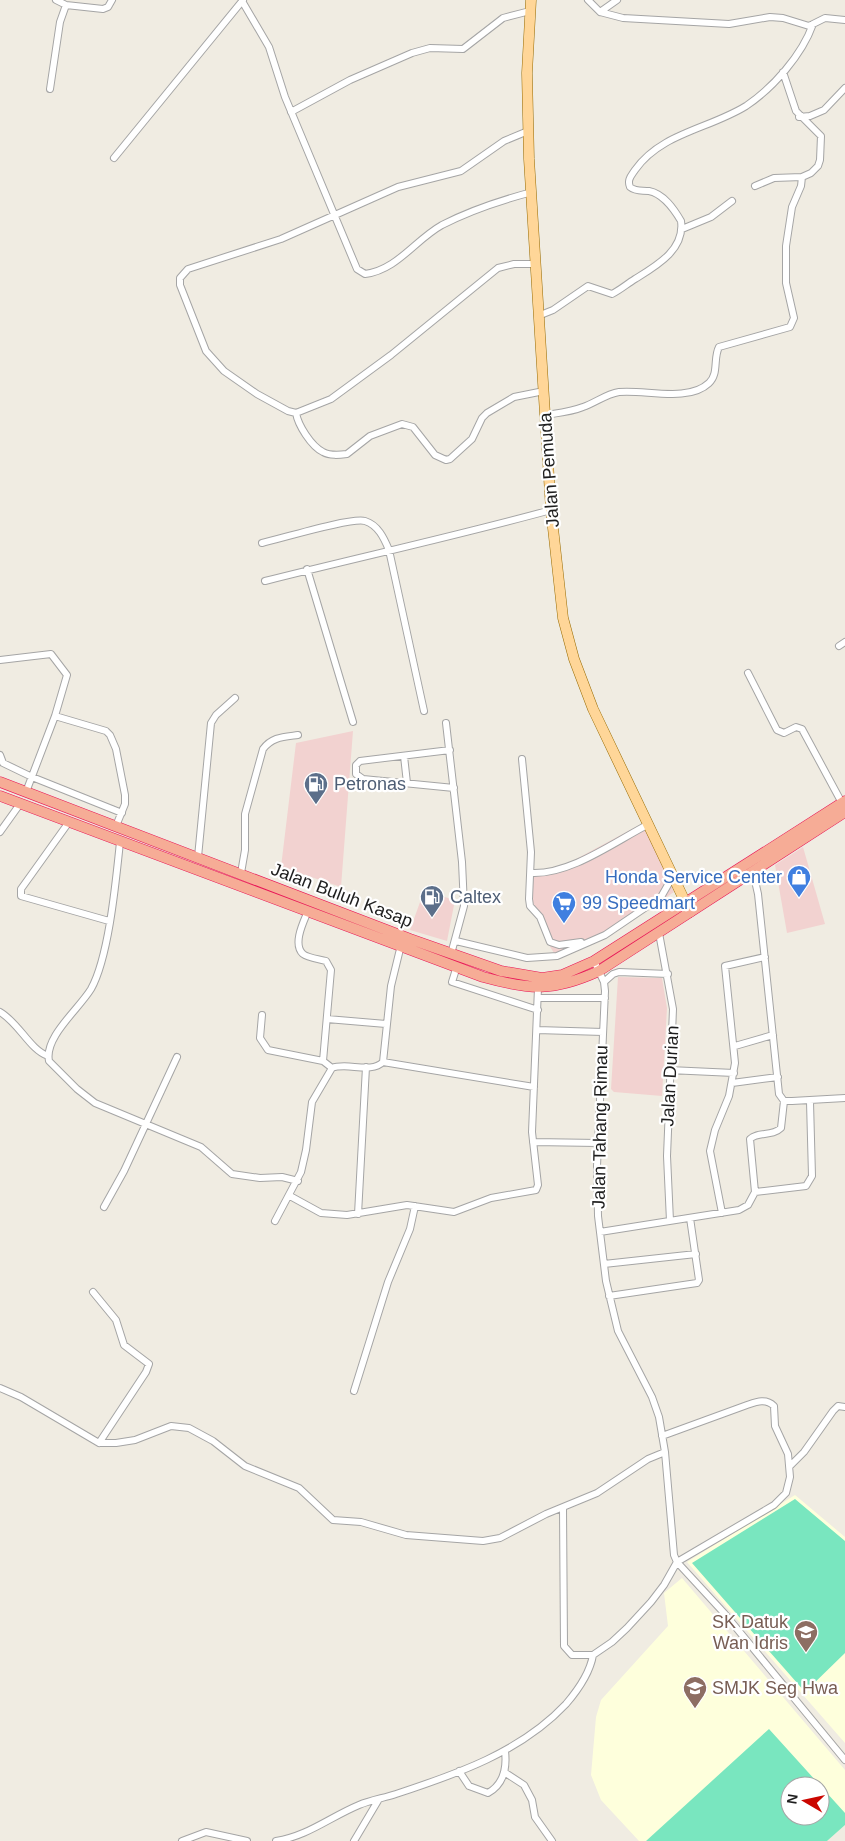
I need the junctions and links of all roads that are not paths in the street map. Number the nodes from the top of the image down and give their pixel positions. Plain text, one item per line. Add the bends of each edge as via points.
1 (56, 0) edge
2 (112, 0) edge
3 (531, 0) edge
4 (588, 0) edge
5 (617, 0) edge
6 (242, 1) edge
7 (66, 5) junction
8 (530, 11) junction
9 (600, 12) junction
10 (845, 20) edge
11 (813, 24) junction
12 (783, 72) junction
13 (845, 88) edge
14 (50, 89) dead end
15 (291, 112) junction
16 (799, 117) junction
17 (528, 131) junction
18 (114, 158) dead end
19 (802, 177) junction
20 (754, 186) dead end
21 (532, 192) junction
22 (732, 201) dead end
23 (334, 214) junction
24 (682, 229) junction
25 (536, 264) junction
26 (538, 316) junction
27 (544, 392) junction
28 (296, 413) junction
29 (545, 415) junction
30 (551, 510) junction
31 (262, 543) dead end
32 (389, 550) junction
33 (307, 569) junction
34 (265, 581) dead end
35 (0, 660) edge
36 (748, 673) dead end
37 (235, 698) dead end
38 (424, 711) dead end
39 (55, 716) junction
40 (353, 722) dead end
41 (446, 723) dead end
42 (298, 735) dead end
43 (450, 750) junction
44 (0, 755) edge
45 (404, 756) junction
46 (522, 759) dead end
47 (32, 777) junction
48 (0, 782) edge
49 (407, 783) junction
50 (454, 788) junction
51 (21, 790) junction
52 (0, 796) edge
53 (44, 799) junction
54 (16, 802) junction
55 (844, 805) edge
56 (40, 811) junction
57 (122, 813) junction
58 (69, 822) junction
59 (649, 824) junction
60 (116, 826) junction
61 (0, 832) edge
62 (120, 842) junction
63 (198, 856) junction
64 (753, 872) junction
65 (241, 873) junction
66 (531, 873) junction
67 (673, 876) junction
68 (684, 902) junction
69 (308, 911) junction
70 (690, 912) junction
71 (109, 921) junction
72 (659, 932) junction
73 (456, 941) junction
74 (587, 942) junction
75 (401, 945) junction
76 (451, 954) junction
77 (765, 957) junction
78 (456, 966) junction
79 (596, 966) junction
80 (668, 974) junction
81 (604, 982) junction
82 (538, 993) junction
83 (605, 998) junction
84 (538, 1010) junction
85 (0, 1012) edge
86 (262, 1015) dead end
87 (326, 1019) junction
88 (386, 1024) junction
89 (537, 1030) junction
90 (603, 1032) junction
91 (773, 1035) junction
92 (735, 1046) junction
93 (48, 1056) junction
94 (177, 1056) dead end
95 (323, 1061) junction
96 (383, 1062) junction
97 (366, 1067) junction
98 (332, 1068) junction
99 (670, 1070) junction
100 (734, 1073) junction
101 (778, 1077) junction
102 (732, 1083) junction
103 (534, 1087) junction
104 (845, 1098) edge
105 (784, 1101) junction
106 (810, 1102) junction
107 (145, 1123) junction
108 (533, 1142) junction
109 (598, 1142) junction
110 (298, 1181) junction
111 (755, 1192) junction
112 (290, 1196) junction
113 (415, 1206) junction
114 (104, 1207) dead end
115 (722, 1213) junction
116 (358, 1214) junction
117 (690, 1218) junction
118 (275, 1221) dead end
119 (670, 1221) junction
120 (600, 1232) junction
121 (696, 1254) junction
122 (604, 1264) junction
123 (94, 1292) dead end
124 (609, 1296) junction
125 (0, 1388) edge
126 (354, 1391) dead end
127 (845, 1407) edge
128 (662, 1436) junction
129 (99, 1443) junction
130 (665, 1452) junction
131 (790, 1466) junction
132 (563, 1508) junction
133 (677, 1562) junction
134 (594, 1655) junction
135 (505, 1750) junction
136 (845, 1760) edge
137 (459, 1771) junction
138 (504, 1772) junction
139 (379, 1800) junction
140 (182, 1841) edge
141 (247, 1841) edge
142 (276, 1841) edge
143 (354, 1841) edge
144 (552, 1841) edge

1 - 7 street
2 - 7 street via 103,9
3 - 8 main road, Jalan Pemuda
4 - 9 street
5 - 9 street
6 - 15 street via 269,48
6 - 18 street
7 - 14 street via 60,22
8 - 15 street via 503,18 463,49 430,48 412,53 350,80
8 - 17 main road, Jalan Pemuda
9 - 11 street via 623,18 693,23 729,24 770,16 809,26
10 - 11 street via 826,18
11 - 12 street via 809,37
12 - 16 street
12 - 24 street via 745,106 650,153 631,176 630,188 662,196 676,214
13 - 16 street via 824,110
15 - 23 street
16 - 19 street via 823,141 818,166
17 - 21 main road, Jalan Pemuda
17 - 23 street via 504,141 461,171 398,187
19 - 20 street via 774,178
19 - 29 street via 792,207 786,246 786,282 794,318 790,327 719,347 714,376 700,389 657,394 613,393 574,410
21 - 23 street via 443,225 422,238 396,262 365,274 357,269
21 - 25 main road, Jalan Pemuda
22 - 24 street via 711,217
23 - 28 street via 281,238 188,269 180,278 203,344 215,361 257,394
24 - 26 street via 679,241 656,267 616,292 607,294 593,287 583,287 552,310
25 - 26 main road, Jalan Pemuda
25 - 28 street via 498,268 391,356 331,399
26 - 27 main road, Jalan Pemuda
27 - 28 street via 514,397 487,413 472,439 446,460 435,455 413,428 402,424 370,436 347,454 323,452 299,424
27 - 29 main road, Jalan Pemuda
29 - 30 main road, Jalan Pemuda
30 - 32 street
30 - 59 main road, Jalan Pemuda via 558,581 570,644 593,709
31 - 32 street via 359,520 374,526
32 - 33 street
32 - 38 street
33 - 34 street
33 - 40 street
35 - 39 street via 55,656 67,675
36 - 55 street via 777,730 784,733 796,727 802,729
37 - 63 street via 211,723
39 - 47 street
39 - 57 street via 110,735 125,795
41 - 43 street
42 - 65 street via 268,742 261,755 244,814 246,850
43 - 45 street
43 - 50 street
44 - 47 street via 3,763
45 - 49 street
45 - 49 street via 360,761 356,774 362,779
46 - 66 street
47 - 51 street
47 - 57 street
48 - 51 highway, Jalan Buluh Kasap
49 - 50 street
50 - 73 street via 464,906
51 - 53 highway, Jalan Buluh Kasap
51 - 54 highway
52 - 54 highway, Jalan Buluh Kasap
53 - 56 highway via 38,803
53 - 60 highway, Jalan Buluh Kasap
54 - 56 highway, Jalan Buluh Kasap
54 - 61 street
55 - 64 highway, Jalan Buluh Kasap
55 - 68 highway, Jalan Buluh Kasap
56 - 58 highway, Jalan Buluh Kasap
57 - 60 street
58 - 62 highway, Jalan Buluh Kasap
58 - 71 street via 21,889 21,896
59 - 66 street via 564,868 548,873
59 - 67 main road, Jalan Pemuda
60 - 63 highway, Jalan Buluh Kasap
62 - 69 highway, Jalan Buluh Kasap
62 - 71 street
63 - 65 highway, Jalan Buluh Kasap
64 - 70 highway, Jalan Buluh Kasap
64 - 77 street
65 - 76 highway, Jalan Buluh Kasap
66 - 74 street via 528,887 530,906 538,914 550,942 559,945
67 - 68 main road, Jalan Pemuda
67 - 74 street via 661,897 605,934
68 - 70 main road, Jalan Pemuda
68 - 79 highway, Jalan Buluh Kasap
69 - 75 highway, Jalan Buluh Kasap
69 - 87 street via 299,946 304,955 330,964
70 - 72 highway, Jalan Buluh Kasap
71 - 93 street via 93,985 53,1040
72 - 79 highway, Jalan Buluh Kasap
72 - 80 street, Jalan Durian
73 - 74 street via 527,958 556,956
73 - 76 street
75 - 78 highway, Jalan Buluh Kasap
75 - 88 street via 390,986
76 - 79 highway, Jalan Buluh Kasap via 501,971 542,978
77 - 91 street
77 - 92 street via 725,966
78 - 82 highway, Jalan Buluh Kasap
78 - 84 street via 452,982
79 - 81 street, Jalan Tahang Rimau
79 - 82 highway, Jalan Buluh Kasap
80 - 81 street via 619,972
80 - 99 street, Jalan Durian via 673,1013
81 - 83 street, Jalan Tahang Rimau
82 - 83 street
82 - 84 street
83 - 90 street, Jalan Tahang Rimau
84 - 89 street
85 - 93 street via 37,1050
86 - 95 street via 260,1038 268,1050
87 - 88 street
87 - 95 street
88 - 96 street
89 - 90 street
89 - 103 street
90 - 109 street, Jalan Tahang Rimau
91 - 92 street
91 - 101 street
92 - 100 street
93 - 107 street via 54,1068 85,1096 105,1108
94 - 107 street
95 - 98 street
96 - 97 street
96 - 103 street
97 - 98 street via 342,1065
97 - 116 street
98 - 110 street via 312,1102 304,1162
99 - 100 street
99 - 119 street, Jalan Durian via 666,1156
100 - 102 street
101 - 102 street
101 - 105 street via 779,1094
102 - 115 street via 710,1151
103 - 108 street
104 - 106 street
105 - 106 street
105 - 111 street via 778,1132 755,1135 750,1139
106 - 111 street via 810,1182 806,1186
107 - 110 street via 201,1146 232,1174
107 - 114 street
108 - 109 street
108 - 113 street via 538,1185 535,1191 500,1196 454,1212
109 - 120 street, Jalan Tahang Rimau
110 - 112 street
111 - 115 street via 748,1205
112 - 116 street via 321,1213
112 - 118 street
113 - 116 street via 396,1206
113 - 126 street
115 - 117 street
117 - 119 street
117 - 121 street
119 - 120 street
120 - 122 street, Jalan Tahang Rimau
121 - 122 street
121 - 124 street via 699,1280 694,1285
122 - 124 street, Jalan Tahang Rimau
123 - 129 street via 116,1320 124,1346 149,1364
124 - 128 street, Jalan Tahang Rimau via 622,1339 652,1397
125 - 129 street
127 - 131 street via 838,1406 833,1411
128 - 130 street, Jalan Tahang Rimau
128 - 131 street via 729,1410 760,1401 768,1402 774,1406 775,1426
129 - 132 street via 135,1440 171,1426 189,1428 213,1441 245,1466 299,1488 333,1520 361,1522 406,1535 491,1540
130 - 132 street via 598,1493
130 - 133 street, Jalan Tahang Rimau via 672,1548
131 - 133 street via 788,1487 783,1498
132 - 134 street via 564,1646 572,1655
133 - 134 street via 664,1585 627,1628
133 - 136 street, Jalan Tahang Rimau via 724,1613
134 - 135 street via 574,1695 549,1722
135 - 137 street
135 - 138 street
137 - 138 street via 469,1786 488,1793 495,1789
137 - 139 street
138 - 144 street via 524,1785 532,1800 535,1817
139 - 142 street via 346,1810 305,1834
139 - 143 street
140 - 141 street via 206,1832

